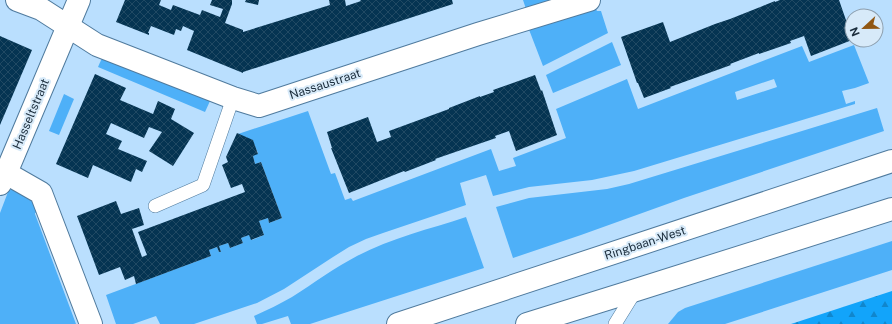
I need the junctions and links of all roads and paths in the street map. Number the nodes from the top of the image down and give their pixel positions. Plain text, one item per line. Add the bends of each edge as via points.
1 (17, 0) edge
2 (79, 0) edge
3 (589, 0) edge
4 (68, 27) junction
5 (233, 98) junction
6 (892, 161) edge
7 (3, 178) edge
8 (155, 206) dead end
9 (892, 209) edge
10 (636, 290) junction
11 (91, 324) edge
12 (398, 324) edge
13 (527, 324) edge
14 (615, 324) edge

1 - 4 street, Nassaustraat via 41,9
2 - 4 street, Hasseltstraat
3 - 5 street, Nassaustraat via 259,106
4 - 5 street, Nassaustraat via 97,45
4 - 7 street, Hasseltstraat
5 - 8 lane via 203,185
6 - 12 street, Ringbaan-West
7 - 11 street, Hasseltstraat via 41,193
9 - 10 street
10 - 13 street
10 - 14 lane

